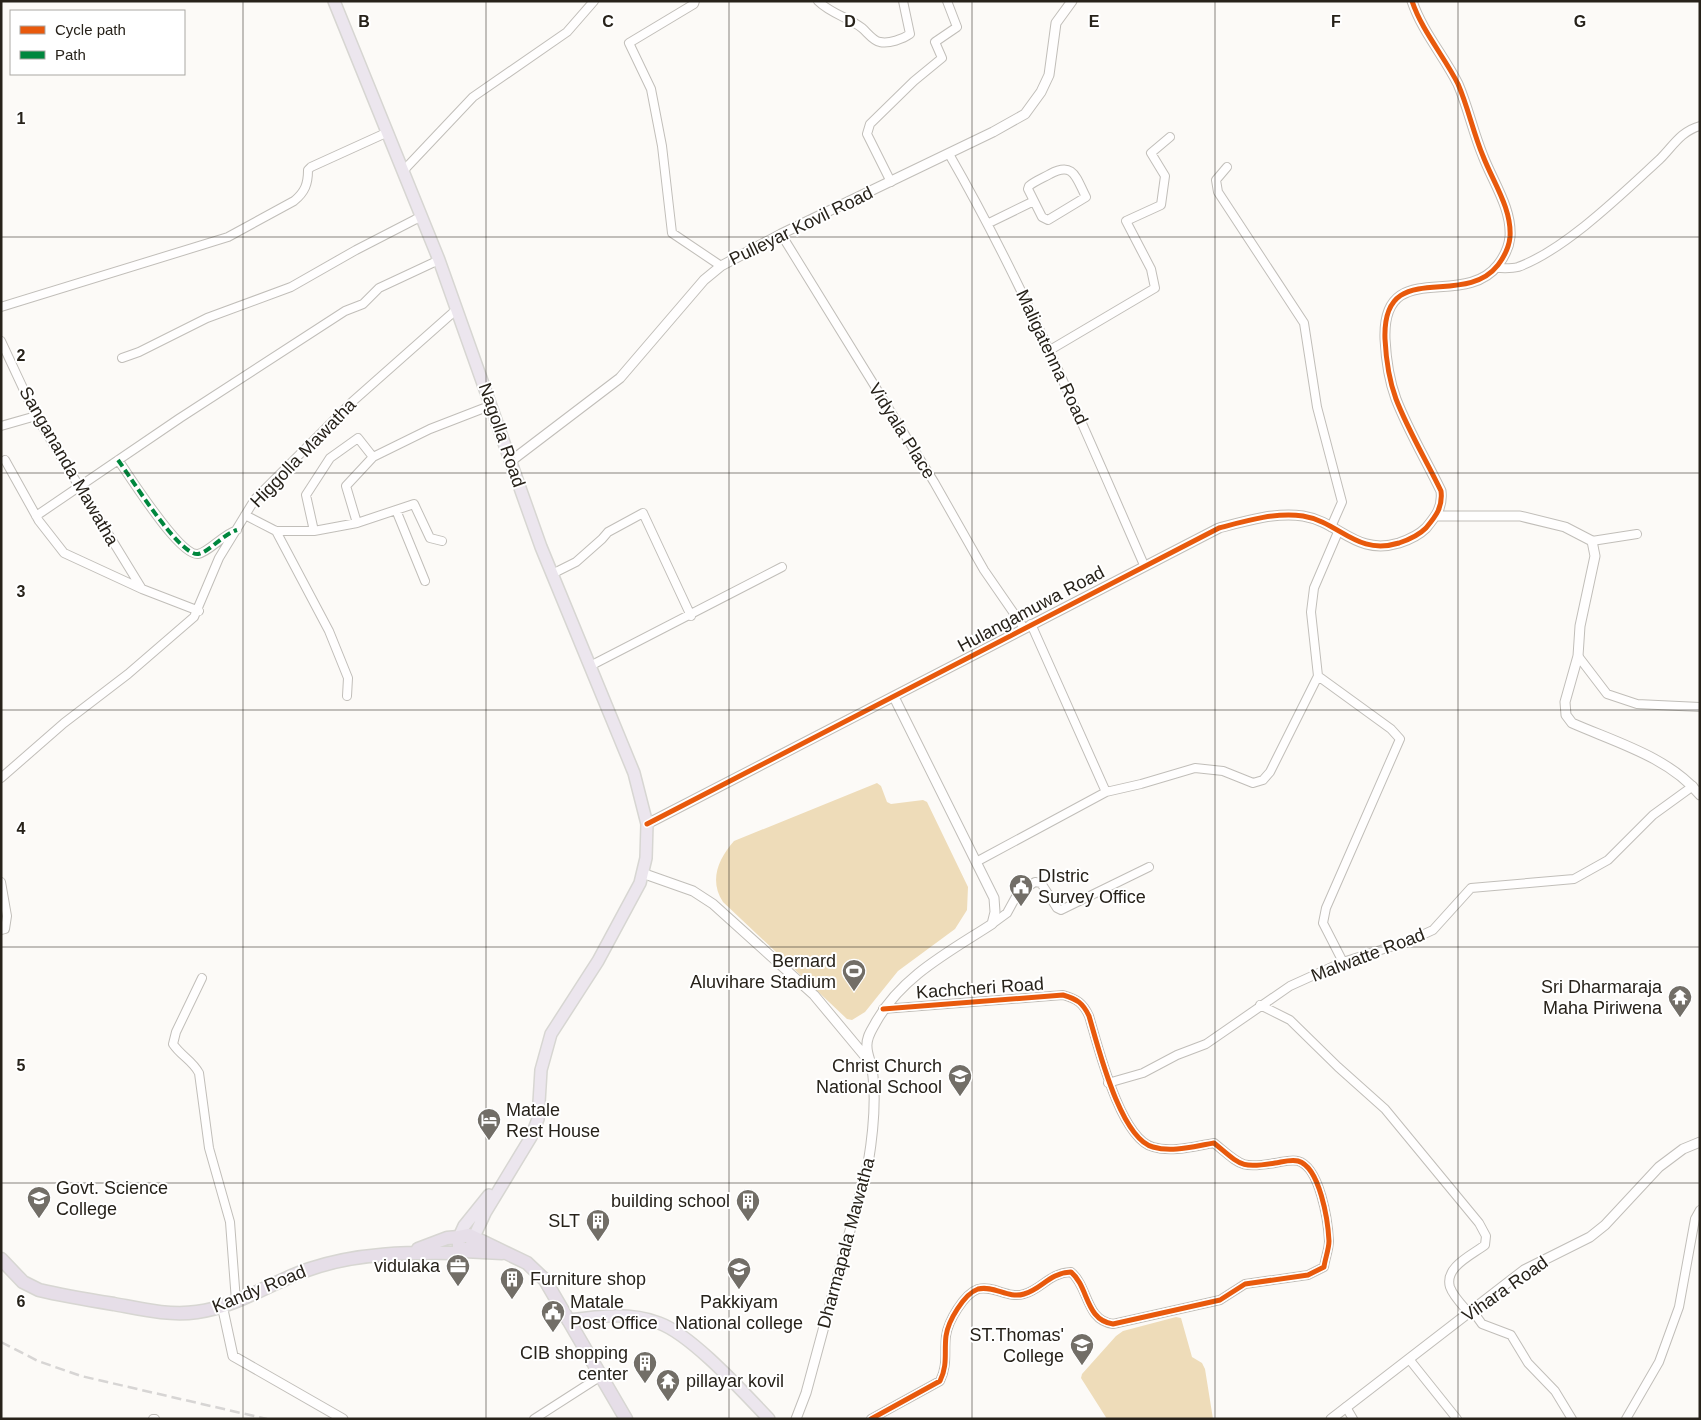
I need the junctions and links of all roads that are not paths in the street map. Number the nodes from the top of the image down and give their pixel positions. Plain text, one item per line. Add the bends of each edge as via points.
1 (334, 1) edge
2 (594, 1) edge
3 (695, 1) edge
4 (818, 1) edge
5 (903, 1) edge
6 (947, 1) edge
7 (1072, 1) edge
8 (1412, 1) edge
9 (1700, 126) edge
10 (388, 132) junction
11 (1170, 137) dead end
12 (949, 154) junction
13 (1226, 167) dead end
14 (404, 170) junction
15 (891, 182) junction
16 (1034, 202) junction
17 (422, 216) junction
18 (989, 223) junction
19 (781, 234) junction
20 (439, 260) junction
21 (721, 266) junction
22 (1495, 268) junction
23 (1, 307) edge
24 (458, 309) junction
25 (1, 341) edge
26 (1050, 350) junction
27 (122, 358) dead end
28 (492, 405) junction
29 (36, 416) junction
30 (1, 426) edge
31 (373, 456) junction
32 (5, 460) dead end
33 (118, 460) junction
34 (511, 460) junction
35 (78, 486) junction
36 (396, 510) junction
37 (245, 515) junction
38 (36, 516) junction
39 (1436, 516) junction
40 (357, 523) junction
41 (237, 530) junction
42 (276, 530) junction
43 (1335, 530) junction
44 (314, 532) junction
45 (1637, 534) dead end
46 (442, 541) dead end
47 (1592, 541) junction
48 (1144, 565) junction
49 (782, 567) dead end
50 (552, 574) junction
51 (425, 581) dead end
52 (142, 589) junction
53 (199, 611) junction
54 (691, 616) junction
55 (1028, 626) junction
56 (1578, 656) junction
57 (590, 666) junction
58 (1318, 676) junction
59 (347, 696) dead end
60 (894, 698) junction
61 (1700, 707) edge
62 (1, 778) edge
63 (1693, 786) junction
64 (1106, 792) junction
65 (1700, 795) edge
66 (647, 824) junction
67 (976, 862) junction
68 (1149, 867) dead end
69 (642, 873) junction
70 (1, 882) edge
71 (992, 924) junction
72 (1, 930) edge
73 (1343, 962) junction
74 (202, 978) dead end
75 (1260, 1005) junction
76 (883, 1009) junction
77 (870, 1063) junction
78 (1108, 1083) junction
79 (1700, 1142) edge
80 (509, 1173) junction
81 (1700, 1210) edge
82 (459, 1237) junction
83 (473, 1239) junction
84 (464, 1251) junction
85 (502, 1253) junction
86 (409, 1254) junction
87 (1, 1259) edge
88 (236, 1300) junction
89 (222, 1305) junction
90 (1470, 1312) junction
91 (568, 1320) junction
92 (1409, 1359) junction
93 (601, 1376) junction
94 (1346, 1407) junction
95 (343, 1419) edge
96 (534, 1419) edge
97 (626, 1419) edge
98 (769, 1419) edge
99 (796, 1419) edge
100 (870, 1419) edge
101 (1331, 1419) edge
102 (1353, 1419) edge
103 (1457, 1419) edge
104 (1572, 1419) edge
105 (1626, 1419) edge

1 - 10 main road, Nagolla Road
2 - 14 street via 567,32 473,97
3 - 21 street via 629,43 651,89 662,146 672,233
4 - 5 street via 827,11 861,26 882,42 910,34
6 - 15 street via 958,27 935,42 942,58 870,124 867,134
7 - 12 street, Pulleyar Kovil Road via 1056,23 1049,75 1025,114
8 - 22 street via 1458,84 1482,156 1510,220 1510,239 1504,257
9 - 22 street via 1678,136 1670,149 1625,191 1556,248 1517,267
10 - 14 main road, Nagolla Road
10 - 23 street via 311,167 303,193 294,201 228,237
11 - 26 street via 1151,153 1165,176 1161,205 1126,222 1151,269 1155,288
12 - 15 street, Pulleyar Kovil Road
12 - 18 street, Maligatenna Road
13 - 43 street via 1216,180 1218,192 1304,323 1317,407 1342,502
14 - 17 main road, Nagolla Road
15 - 19 street, Pulleyar Kovil Road
16 - 16 street via 1028,189 1032,184 1066,168 1086,197 1048,220 1042,217
16 - 18 street
17 - 20 main road, Nagolla Road
17 - 27 street via 291,287 207,318
18 - 26 street, Maligatenna Road
19 - 21 street, Pulleyar Kovil Road
19 - 55 street, Vidyala Place via 934,482 984,570
20 - 24 main road, Nagolla Road
20 - 33 street via 379,288 363,304 345,311
21 - 34 street, Pulleyar Kovil Road via 704,280 620,378
22 - 39 street via 1486,278 1466,285 1430,286 1407,292 1389,307 1385,320 1386,360 1396,398 1441,491 1442,500
24 - 28 main road, Nagolla Road
24 - 37 street, Higgolla Mawatha via 352,402 255,499
25 - 29 street, Sangananda Mawatha
26 - 48 street, Maligatenna Road
28 - 31 street
28 - 34 main road, Nagolla Road
29 - 30 street
29 - 35 street, Sangananda Mawatha
31 - 40 street via 346,486
31 - 44 street via 358,438 330,458 306,495
32 - 38 street
33 - 35 street
33 - 41 street via 168,531 187,551 193,554 203,552 226,533
34 - 50 main road, Nagolla Road
35 - 38 street
35 - 52 street, Sangananda Mawatha
36 - 40 street
36 - 46 street via 414,504 430,538
36 - 51 street
37 - 41 street, Higgolla Mawatha
37 - 42 street
38 - 52 street via 64,553
39 - 43 street, Hulangamuwa Road via 1423,531 1389,546 1365,545
39 - 47 street via 1520,516 1565,527
40 - 44 street
41 - 53 street, Higgolla Mawatha via 219,558
42 - 44 street
42 - 59 street via 329,631 348,678
43 - 48 street, Hulangamuwa Road via 1313,518 1300,516 1254,518 1219,528
43 - 58 street via 1314,588 1311,612
45 - 47 street
47 - 56 street via 1595,556 1580,626
48 - 55 street, Hulangamuwa Road
49 - 54 street
50 - 54 street via 576,562 608,532 643,513
50 - 57 main road, Nagolla Road
52 - 53 street
53 - 62 street, Higgolla Mawatha
54 - 57 street
55 - 60 street, Hulangamuwa Road
55 - 64 street, Vidyala Place
56 - 61 street via 1607,694 1637,704
56 - 63 street via 1564,702 1566,715 1572,723 1662,763
57 - 66 main road, Nagolla Road via 634,773
58 - 64 street via 1263,780 1253,783 1223,771 1195,768
58 - 73 street via 1391,728 1400,739 1326,908 1324,924
60 - 66 street, Hulangamuwa Road
60 - 67 street
63 - 65 street
63 - 73 street, Malwatte Road via 1653,815 1608,860 1574,879 1471,888 1432,930 1409,941
64 - 67 street
66 - 69 main road, Nagolla Road
67 - 71 street via 994,898 996,912
68 - 71 street via 1061,910 1041,883 1035,882 1018,893 1007,913
69 - 77 street via 693,891 714,904 814,995
69 - 80 main road, Nagolla Road via 620,924 551,1034 541,1070 538,1119
70 - 72 street via 8,916 5,929
71 - 76 street, Dharmapala Mawatha via 924,967
73 - 75 street, Malwatte Road via 1290,986
74 - 88 street via 173,1044 179,1054 193,1062 199,1073 209,1148 230,1222
75 - 78 street, Malwatte Road via 1206,1044 1142,1073
75 - 90 street via 1290,1020 1386,1109 1479,1223 1486,1236 1485,1245 1456,1266 1449,1276 1450,1288
76 - 77 street, Dharmapala Mawatha via 868,1036
76 - 78 street, Kachcheri Road via 1063,995 1076,999 1089,1016
77 - 99 street, Dharmapala Mawatha via 874,1128 868,1164 806,1393
78 - 100 street, Kachcheri Road via 1131,1128 1150,1147 1164,1150 1214,1143 1243,1166 1289,1160 1306,1165 1320,1188 1326,1214 1329,1242 1324,1267 1308,1275 1245,1284 1220,1300 1113,1324 1103,1323 1096,1316 1088,1305 1078,1277 1071,1272 1058,1272 1025,1294 988,1288 976,1290 966,1298 949,1325 946,1369 940,1380
79 - 90 street, Vihara Road via 1659,1167 1590,1237 1524,1270
80 - 82 main road via 467,1222
80 - 83 main road
81 - 105 street via 1695,1219 1679,1307 1659,1362
82 - 83 highway via 469,1235
82 - 84 highway via 458,1245
82 - 86 highway, Kandy Road via 447,1238
83 - 84 highway via 471,1247
83 - 85 highway, Kandy Road via 479,1239
84 - 85 highway, Kandy Road
84 - 86 highway, Kandy Road
85 - 91 highway, Kandy Road via 540,1274
86 - 88 highway, Kandy Road via 330,1263
87 - 89 highway, Kandy Road via 22,1282 51,1293 168,1313 196,1312
88 - 89 highway, Kandy Road
89 - 95 street via 233,1356
90 - 92 street, Vihara Road
90 - 104 street via 1482,1324 1511,1335 1528,1362 1555,1391
91 - 93 highway, Kandy Road
91 - 98 main road via 605,1315 632,1317 671,1328 719,1369
92 - 94 street, Vihara Road
92 - 103 street
93 - 96 street
93 - 97 highway, Kandy Road
94 - 101 street, Vihara Road
94 - 102 street

